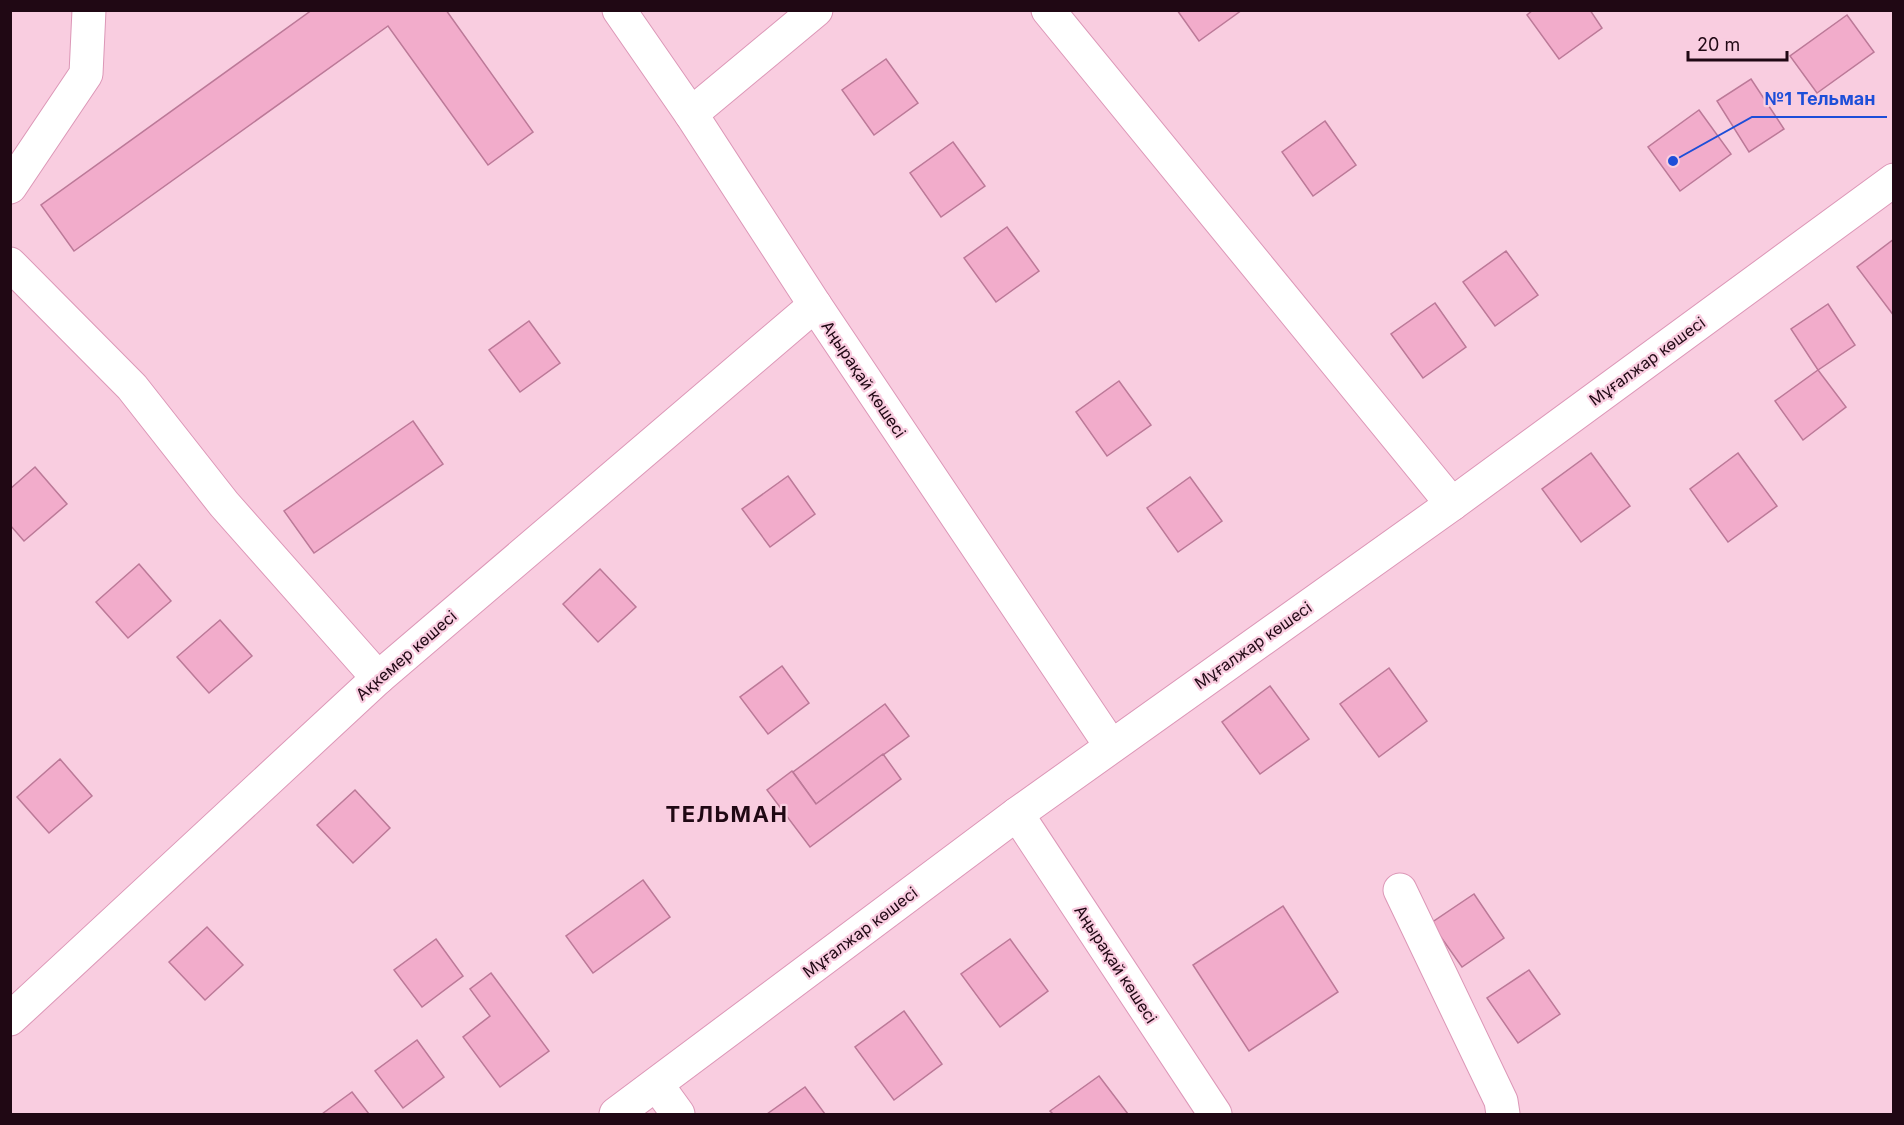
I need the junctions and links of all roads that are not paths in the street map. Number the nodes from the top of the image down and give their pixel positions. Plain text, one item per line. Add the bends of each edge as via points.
1 (89, 10) edge
2 (619, 10) edge
3 (816, 10) edge
4 (1048, 10) edge
5 (691, 114) junction
6 (1893, 180) edge
7 (10, 187) edge
8 (10, 264) edge
9 (815, 305) junction
10 (1452, 504) junction
11 (378, 678) junction
12 (1111, 746) junction
13 (1017, 814) junction
14 (1400, 890) dead end
15 (10, 1019) edge
16 (657, 1085) junction
17 (616, 1114) edge
18 (678, 1114) edge
19 (1215, 1114) edge
20 (1503, 1114) edge

1 - 7 street via 86,74
2 - 5 street, Аңырақай көшесі
3 - 5 street
4 - 10 street
5 - 9 street, Аңырақай көшесі
6 - 10 street, Мұғалжар көшесі
8 - 11 street via 132,387 224,504
9 - 11 street, Ақкемер көшесі
9 - 12 street, Аңырақай көшесі
10 - 12 street, Мұғалжар көшесі
11 - 15 street, Ақкемер көшесі
12 - 13 street, Мұғалжар көшесі
13 - 16 street, Мұғалжар көшесі
13 - 19 street, Аңырақай көшесі
14 - 20 street via 1501,1101
16 - 17 street, Мұғалжар көшесі
16 - 18 street

